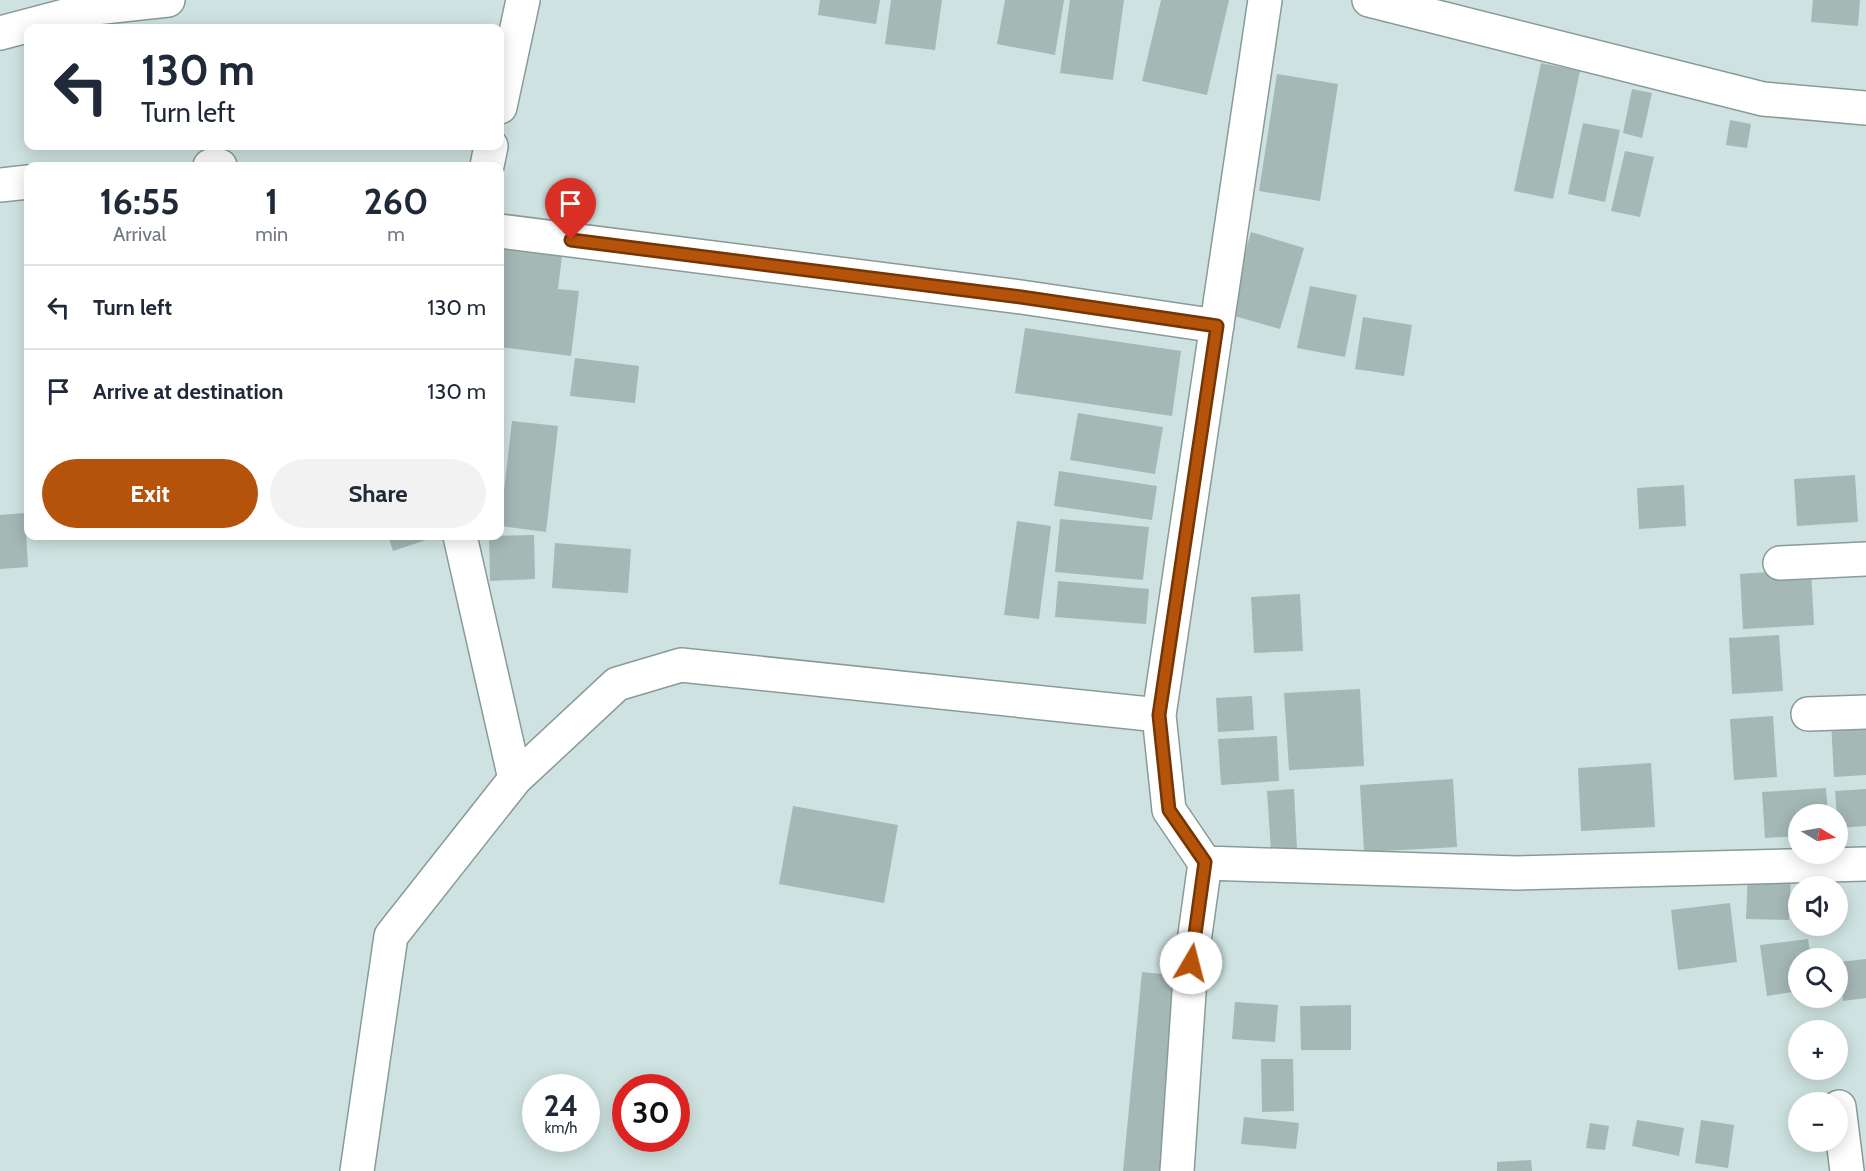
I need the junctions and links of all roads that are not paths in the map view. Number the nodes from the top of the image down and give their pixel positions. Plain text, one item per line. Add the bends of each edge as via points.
1 (168, 0) edge
2 (523, 0) edge
3 (1265, 0) edge
4 (1369, 0) edge
5 (34, 24) edge
6 (24, 27) edge
7 (0, 33) edge
8 (504, 88) edge
9 (1866, 108) edge
10 (24, 183) edge
11 (0, 185) edge
12 (504, 232) edge
13 (1217, 326) junction
14 (461, 540) edge
15 (1866, 559) edge
16 (1780, 563) dead end
17 (1866, 712) edge
18 (1808, 714) dead end
19 (1159, 715) junction
20 (515, 779) junction
21 (1205, 862) junction
22 (1866, 864) edge
23 (1844, 1152) edge
24 (357, 1171) edge
25 (1177, 1171) edge
26 (1846, 1171) edge

1 - 5 street via 95,8
2 - 8 street
3 - 13 street
4 - 9 street via 1763,99
6 - 7 street
10 - 11 street
12 - 13 street
13 - 19 street
14 - 20 street
15 - 16 street
17 - 18 street
19 - 20 street via 681,665 617,684
19 - 21 street via 1169,810
20 - 24 street via 391,936
21 - 22 street via 1518,873
21 - 25 street via 1191,963
23 - 26 street

